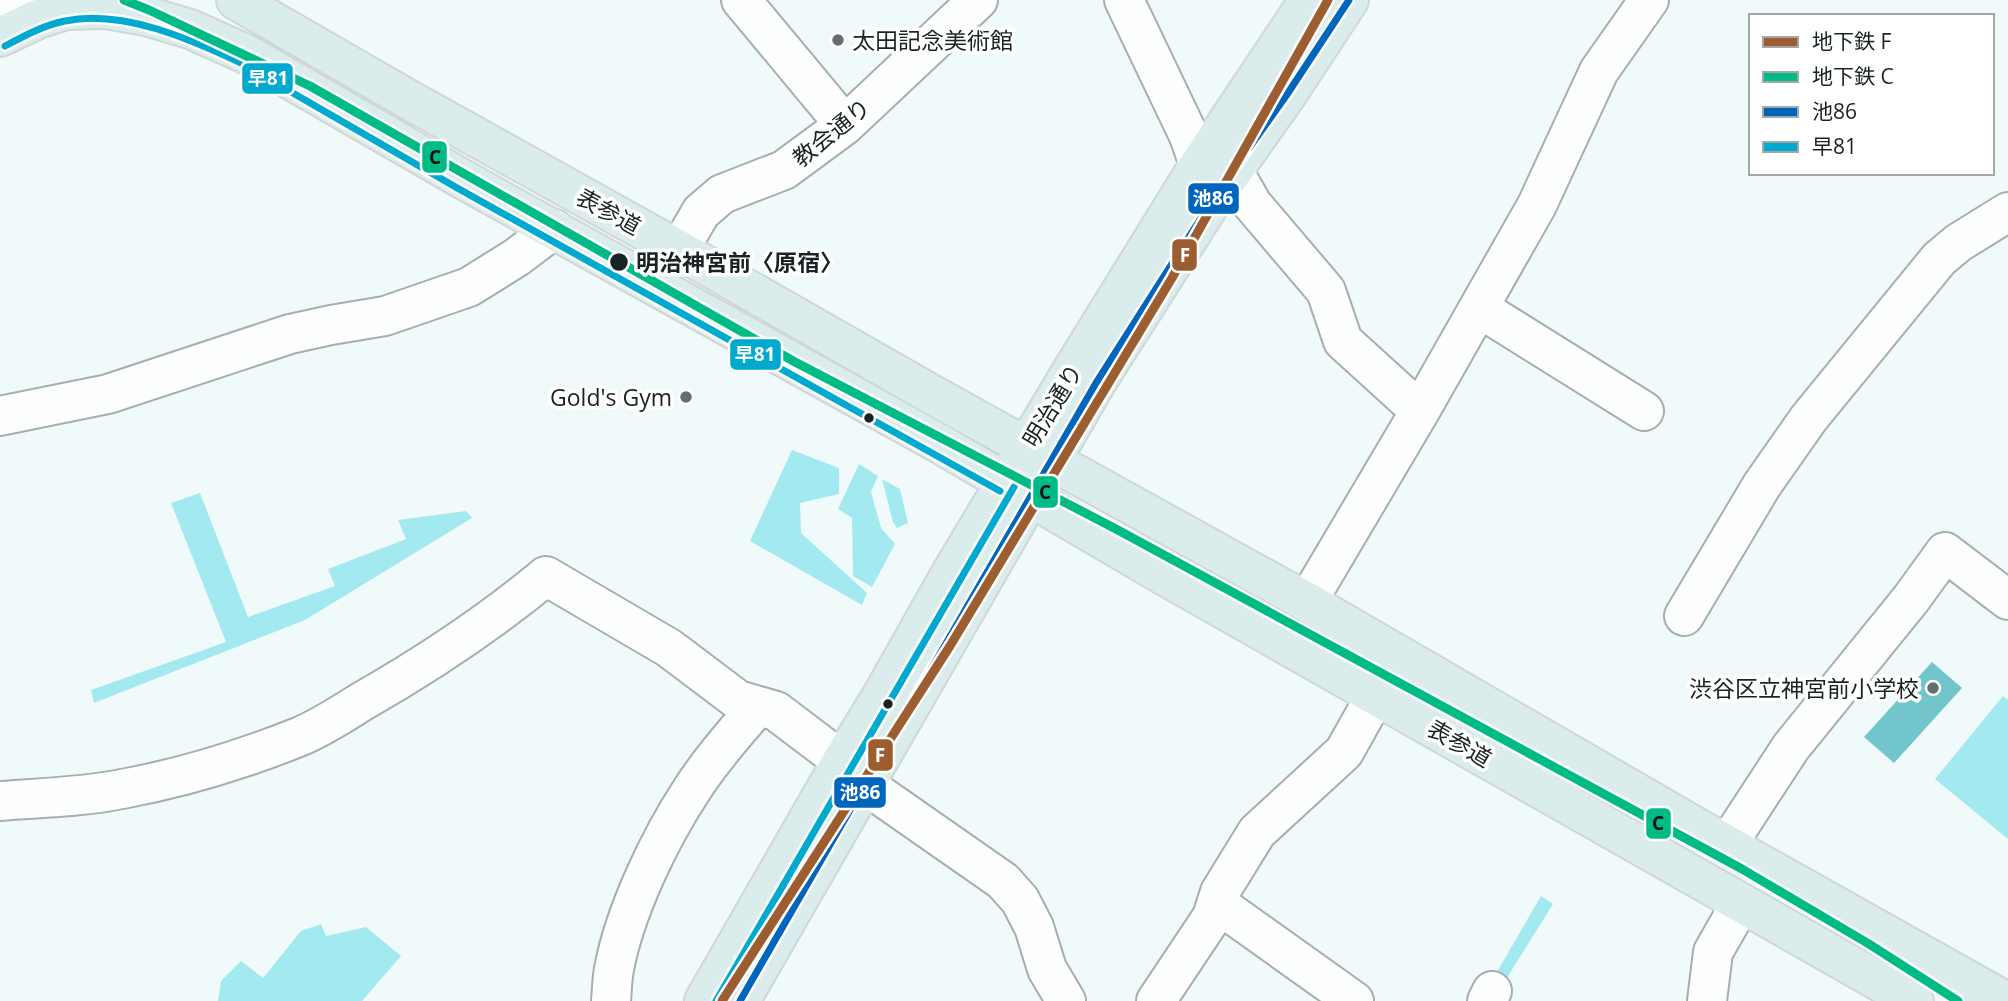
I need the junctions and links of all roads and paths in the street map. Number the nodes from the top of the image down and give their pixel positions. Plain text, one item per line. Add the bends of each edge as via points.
1 (236, 0) edge
2 (741, 0) edge
3 (978, 0) edge
4 (1124, 0) edge
5 (1309, 0) edge
6 (1349, 0) edge
7 (1648, 0) edge
8 (10, 22) edge
9 (845, 125) junction
10 (1216, 167) junction
11 (2008, 212) edge
12 (554, 229) junction
13 (679, 250) junction
14 (1479, 308) junction
15 (1420, 411) junction
16 (1644, 411) dead end
17 (0, 416) edge
18 (1038, 454) junction
19 (1018, 489) junction
20 (2008, 600) edge
21 (1307, 603) junction
22 (1684, 616) dead end
23 (1376, 695) junction
24 (758, 706) junction
25 (853, 773) junction
26 (0, 801) edge
27 (1727, 845) junction
28 (1741, 903) junction
29 (1218, 904) junction
30 (1909, 1000) edge
31 (611, 1001) edge
32 (704, 1001) edge
33 (740, 1001) edge
34 (1066, 1001) edge
35 (1156, 1001) edge
36 (1354, 1001) edge
37 (1707, 1001) edge
38 (2005, 1001) edge

1 - 13 main road, 表参道
2 - 9 street
3 - 9 street, 教会通り
4 - 10 street via 1189,136
5 - 10 main road, 明治通り
6 - 10 main road, 明治通り via 1286,96
7 - 14 street via 1600,71 1537,205
8 - 12 main road, 表参道 via 88,8 125,12 190,29 246,54
9 - 13 street, 教会通り via 784,170 722,194 701,212
10 - 15 street via 1326,291 1343,341
10 - 18 main road, 明治通り
11 - 22 street via 1939,259 1809,418 1762,485
12 - 17 street via 469,287 385,316 289,334 108,394
12 - 19 main road, 表参道
13 - 18 main road, 表参道
14 - 15 street
14 - 16 street
15 - 21 street
18 - 19 main road, 明治通り
18 - 21 main road, 表参道
19 - 23 main road, 表参道
19 - 25 main road, 明治通り via 950,575 880,699
20 - 27 street via 1945,552 1791,747
21 - 27 main road, 表参道
23 - 28 main road, 表参道
23 - 29 street via 1344,752 1257,832 1220,892
24 - 25 street via 776,711
24 - 26 street via 738,700 669,648 546,576 410,674 303,734 253,754 122,789
24 - 31 street via 691,790 662,842 628,918
25 - 32 main road, 明治通り
25 - 33 main road, 明治通り
25 - 34 street via 1003,881 1020,900 1047,969
27 - 38 main road, 表参道
28 - 30 main road, 表参道
28 - 37 street via 1713,952
29 - 35 street
29 - 36 street

